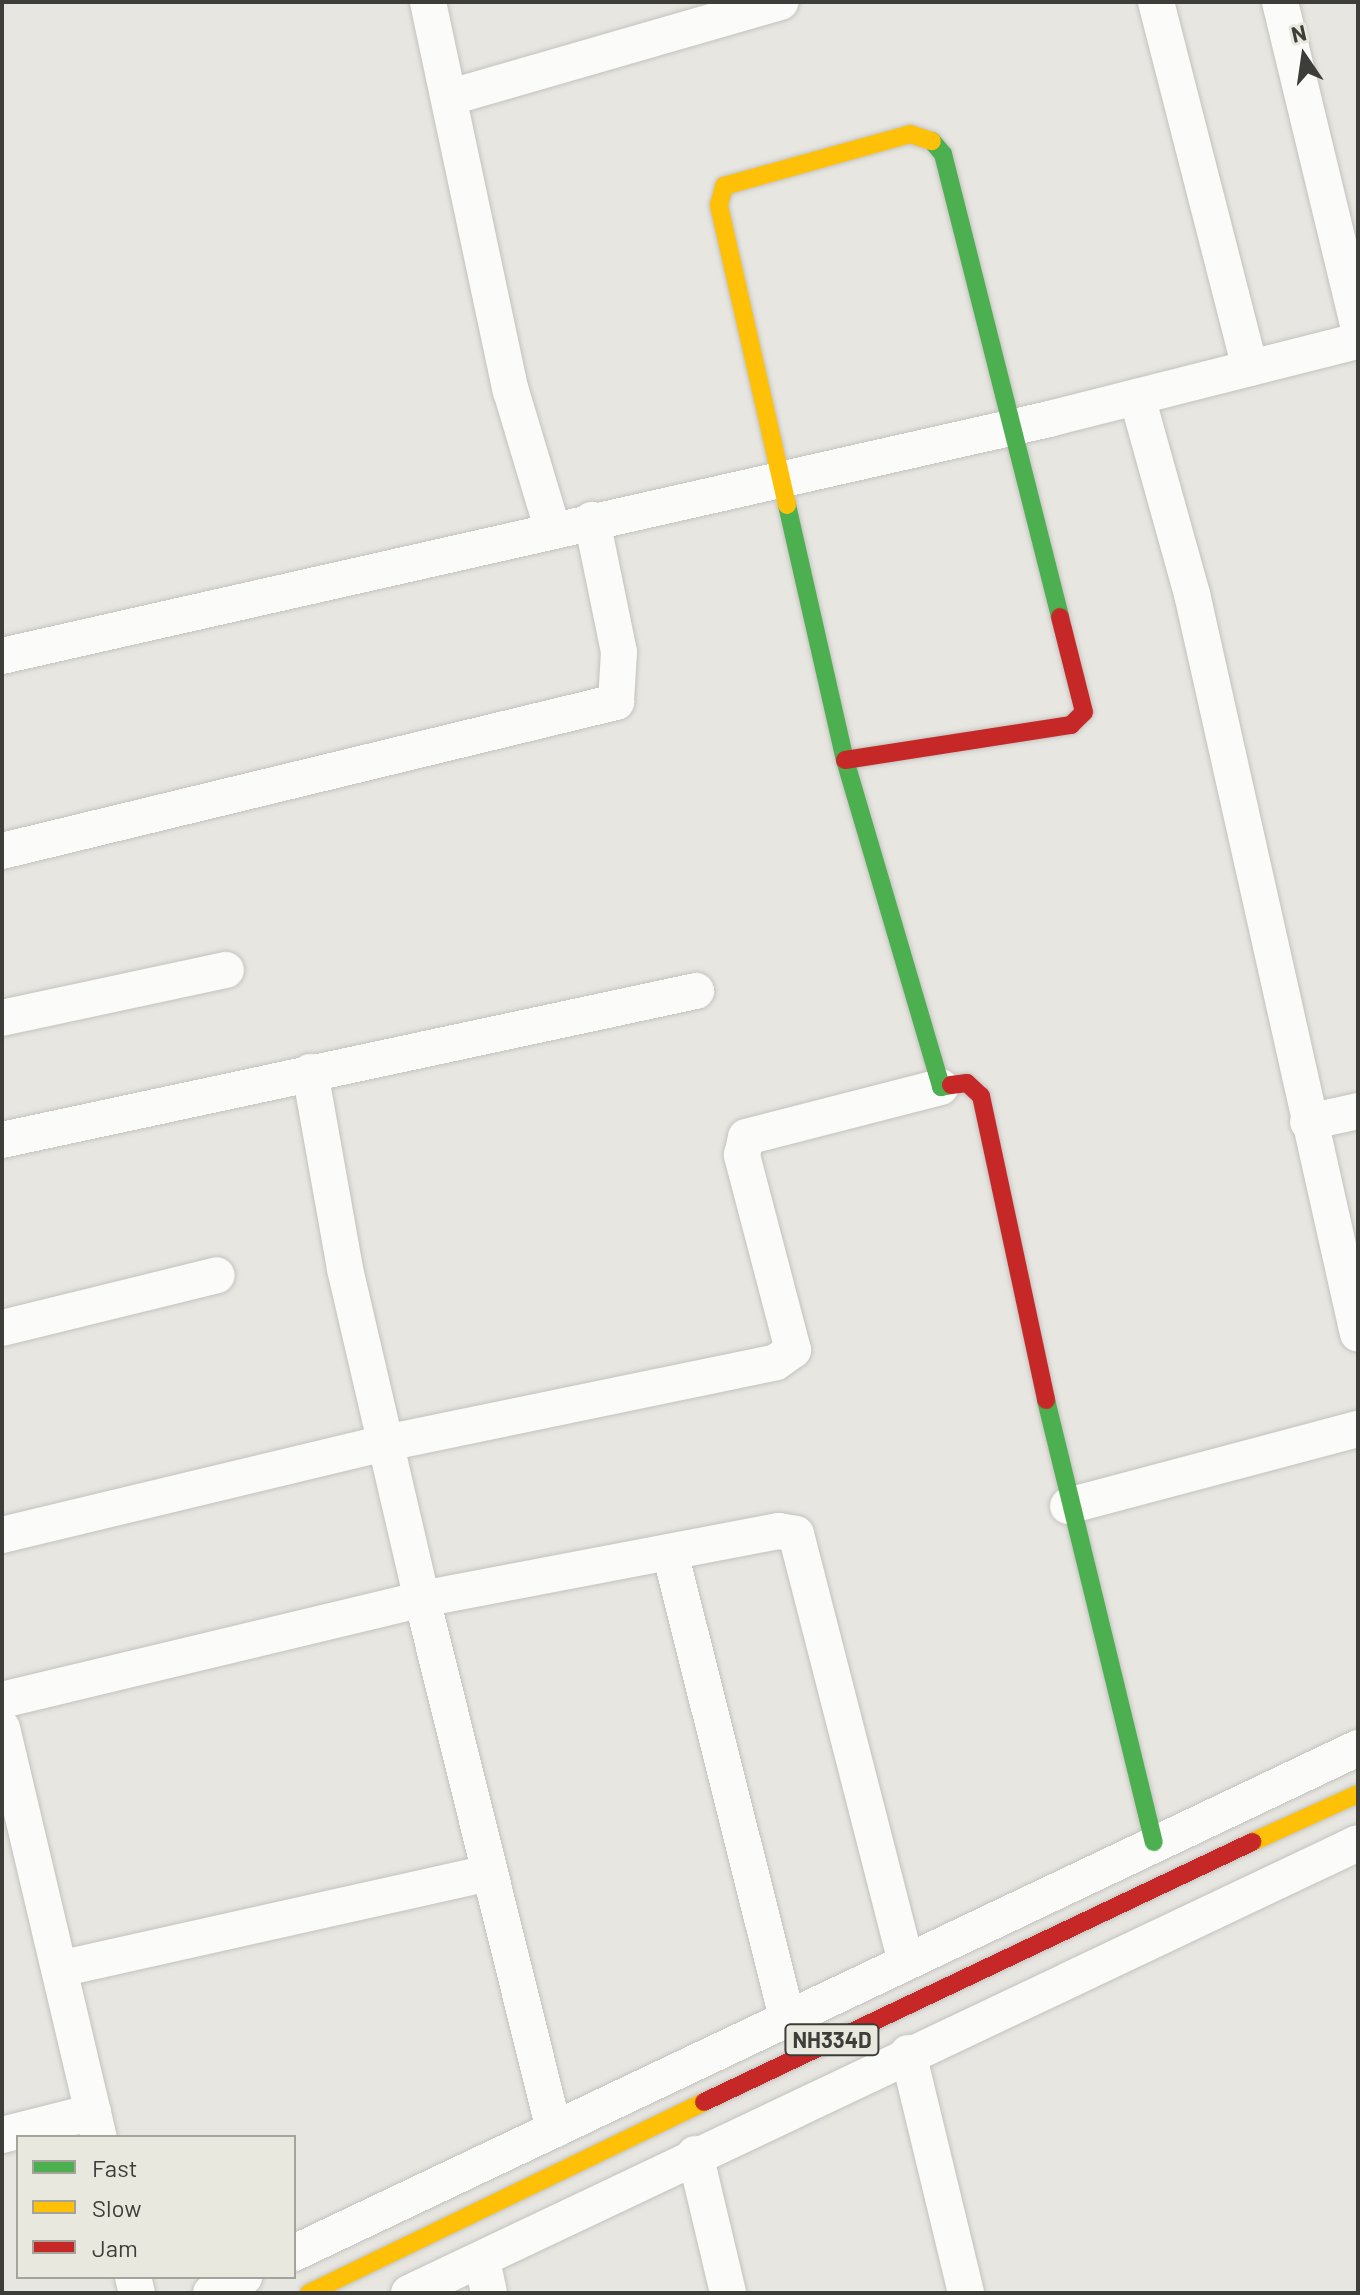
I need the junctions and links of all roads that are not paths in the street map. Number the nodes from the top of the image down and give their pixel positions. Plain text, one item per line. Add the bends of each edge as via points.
1 (428, 2) edge
2 (781, 2) edge
3 (1156, 2) edge
4 (1280, 2) edge
5 (451, 97) junction
6 (1358, 324) edge
7 (1358, 341) edge
8 (1250, 368) junction
9 (1137, 397) junction
10 (1013, 427) junction
11 (777, 479) junction
12 (592, 520) junction
13 (552, 528) junction
14 (2, 656) edge
15 (845, 760) junction
16 (2, 851) edge
17 (226, 970) dead end
18 (696, 991) dead end
19 (2, 1018) edge
20 (310, 1072) junction
21 (941, 1087) junction
22 (1358, 1111) edge
23 (1308, 1122) junction
24 (2, 1140) edge
25 (217, 1275) dead end
26 (2, 1328) edge
27 (1358, 1334) edge
28 (1358, 1429) edge
29 (386, 1443) junction
30 (1068, 1506) junction
31 (2, 1535) edge
32 (670, 1552) junction
33 (422, 1599) junction
34 (2, 1700) edge
35 (2, 1728) edge
36 (1358, 1748) edge
37 (1358, 1794) edge
38 (13, 1831) edge
39 (1154, 1842) junction
40 (1358, 1843) edge
41 (488, 1873) junction
42 (906, 1961) junction
43 (64, 1968) junction
44 (787, 2018) junction
45 (908, 2053) junction
46 (96, 2124) edge
47 (554, 2130) junction
48 (2, 2135) edge
49 (695, 2154) junction
50 (296, 2252) edge
51 (486, 2276) edge
52 (240, 2279) edge
53 (211, 2293) edge
54 (309, 2293) edge
55 (409, 2293) edge
56 (728, 2293) edge
57 (966, 2293) edge

1 - 5 street
2 - 5 street
3 - 8 street
4 - 6 street
5 - 13 street via 511,391
7 - 8 street
8 - 9 street
9 - 10 street
9 - 23 street via 1192,594
10 - 11 street
10 - 11 main road via 943,154 931,140 910,134 737,177 719,196
10 - 15 main road via 1084,712 1071,725
11 - 12 street
11 - 15 main road
12 - 13 street
12 - 16 street via 619,652 616,702
13 - 14 street
15 - 21 main road
17 - 19 street
18 - 20 street
20 - 24 street
20 - 29 street
21 - 29 street via 746,1137 742,1155 793,1350 786,1357
21 - 30 main road via 967,1083 981,1096
22 - 23 street
23 - 27 street
25 - 26 street
28 - 30 street
29 - 31 street
29 - 33 street
30 - 39 main road
32 - 33 street
32 - 42 street via 779,1531 796,1534
32 - 44 street
33 - 34 street
33 - 41 street
35 - 38 street
36 - 39 street
37 - 54 main road, NH334D via 1051,1933
38 - 43 street
39 - 42 street
40 - 45 street
41 - 43 street
41 - 47 street
42 - 44 street
43 - 46 street
44 - 47 street
45 - 49 street
45 - 57 street
46 - 48 street
47 - 50 street
49 - 51 street
49 - 56 street
51 - 55 street
52 - 53 street

